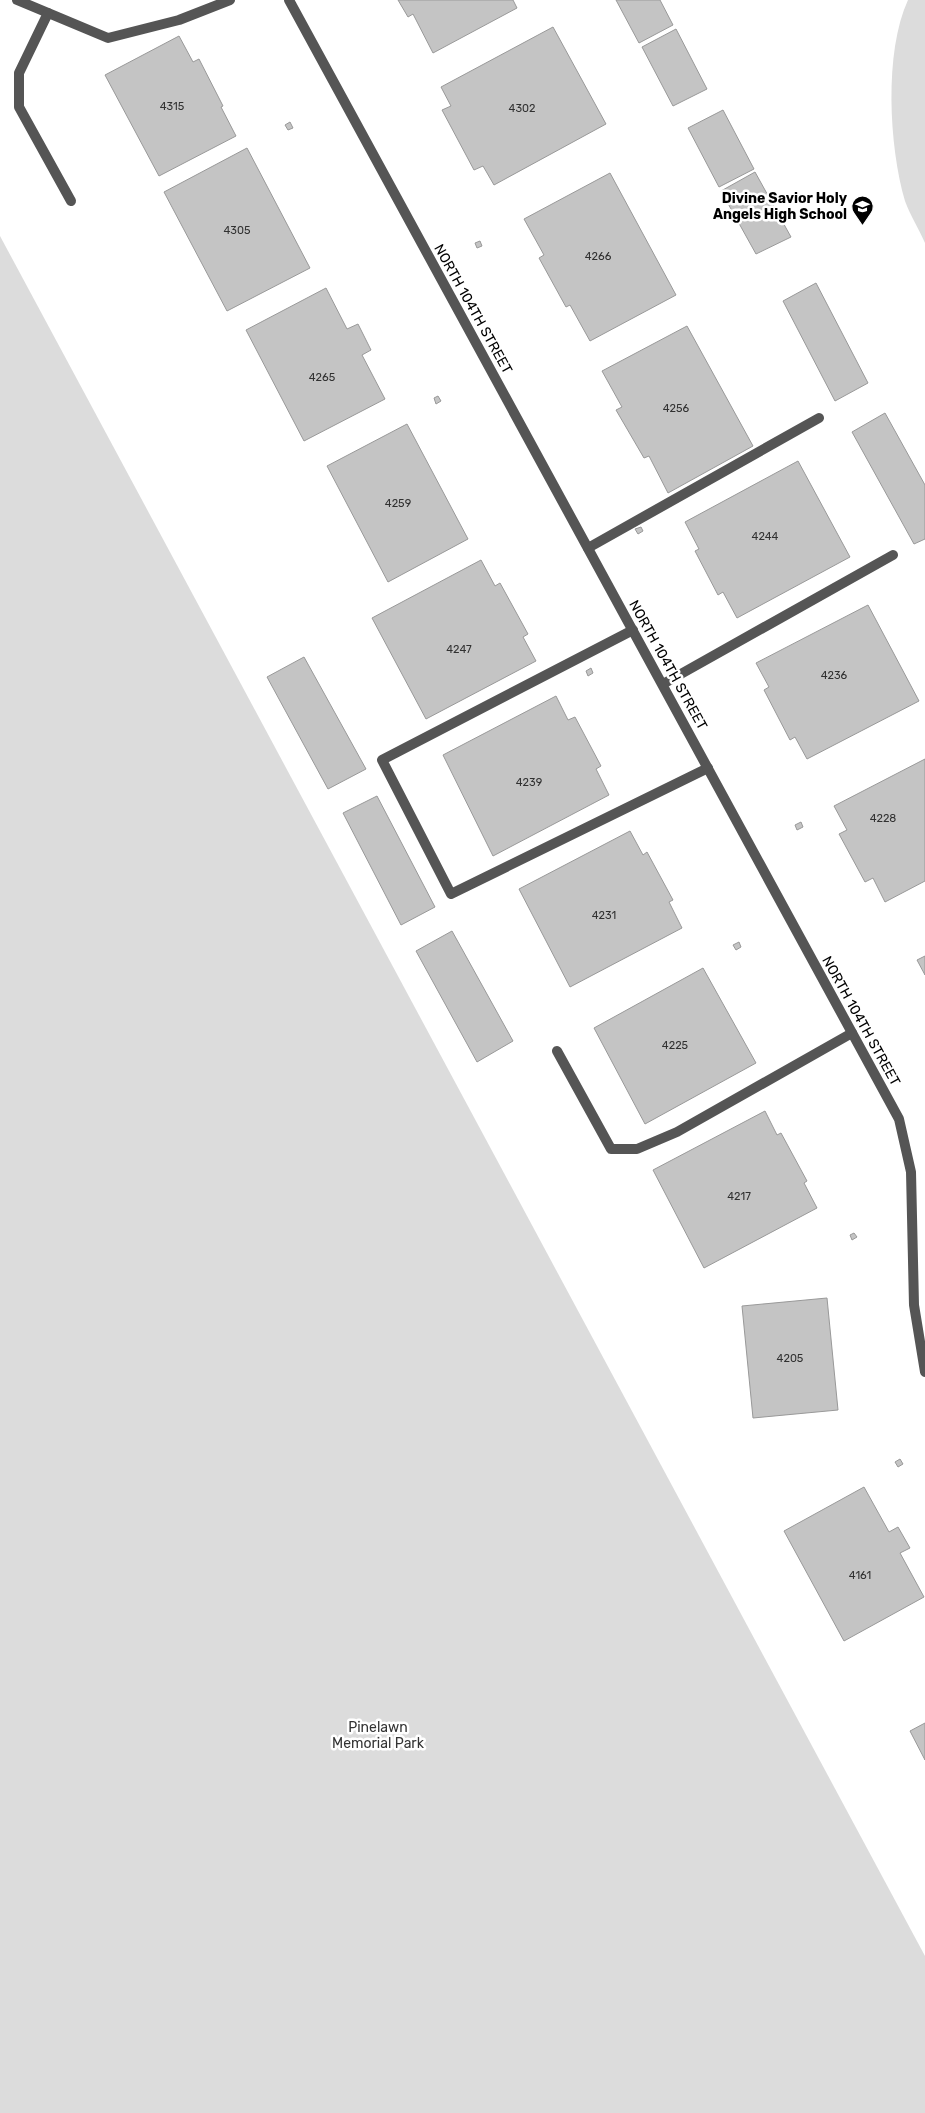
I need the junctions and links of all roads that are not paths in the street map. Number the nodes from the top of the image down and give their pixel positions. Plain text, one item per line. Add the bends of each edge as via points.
1 (17, 0) edge
2 (230, 0) edge
3 (289, 0) edge
4 (48, 13) junction
5 (71, 201) dead end
6 (819, 418) dead end
7 (588, 548) junction
8 (893, 555) dead end
9 (633, 630) junction
10 (662, 684) junction
11 (708, 768) junction
12 (852, 1033) junction
13 (557, 1051) dead end
14 (925, 1372) edge

1 - 4 street
2 - 4 street via 179,20 108,38
3 - 7 street, NORTH 104TH STREET
4 - 5 street via 19,73 19,107
6 - 7 street
7 - 9 street, NORTH 104TH STREET
8 - 10 street
9 - 10 street, NORTH 104TH STREET
9 - 11 street via 382,760 451,894
10 - 11 street, NORTH 104TH STREET
11 - 12 street, NORTH 104TH STREET
12 - 13 street via 677,1132 637,1149 611,1149
12 - 14 street, NORTH 104TH STREET via 899,1119 911,1172 914,1305

